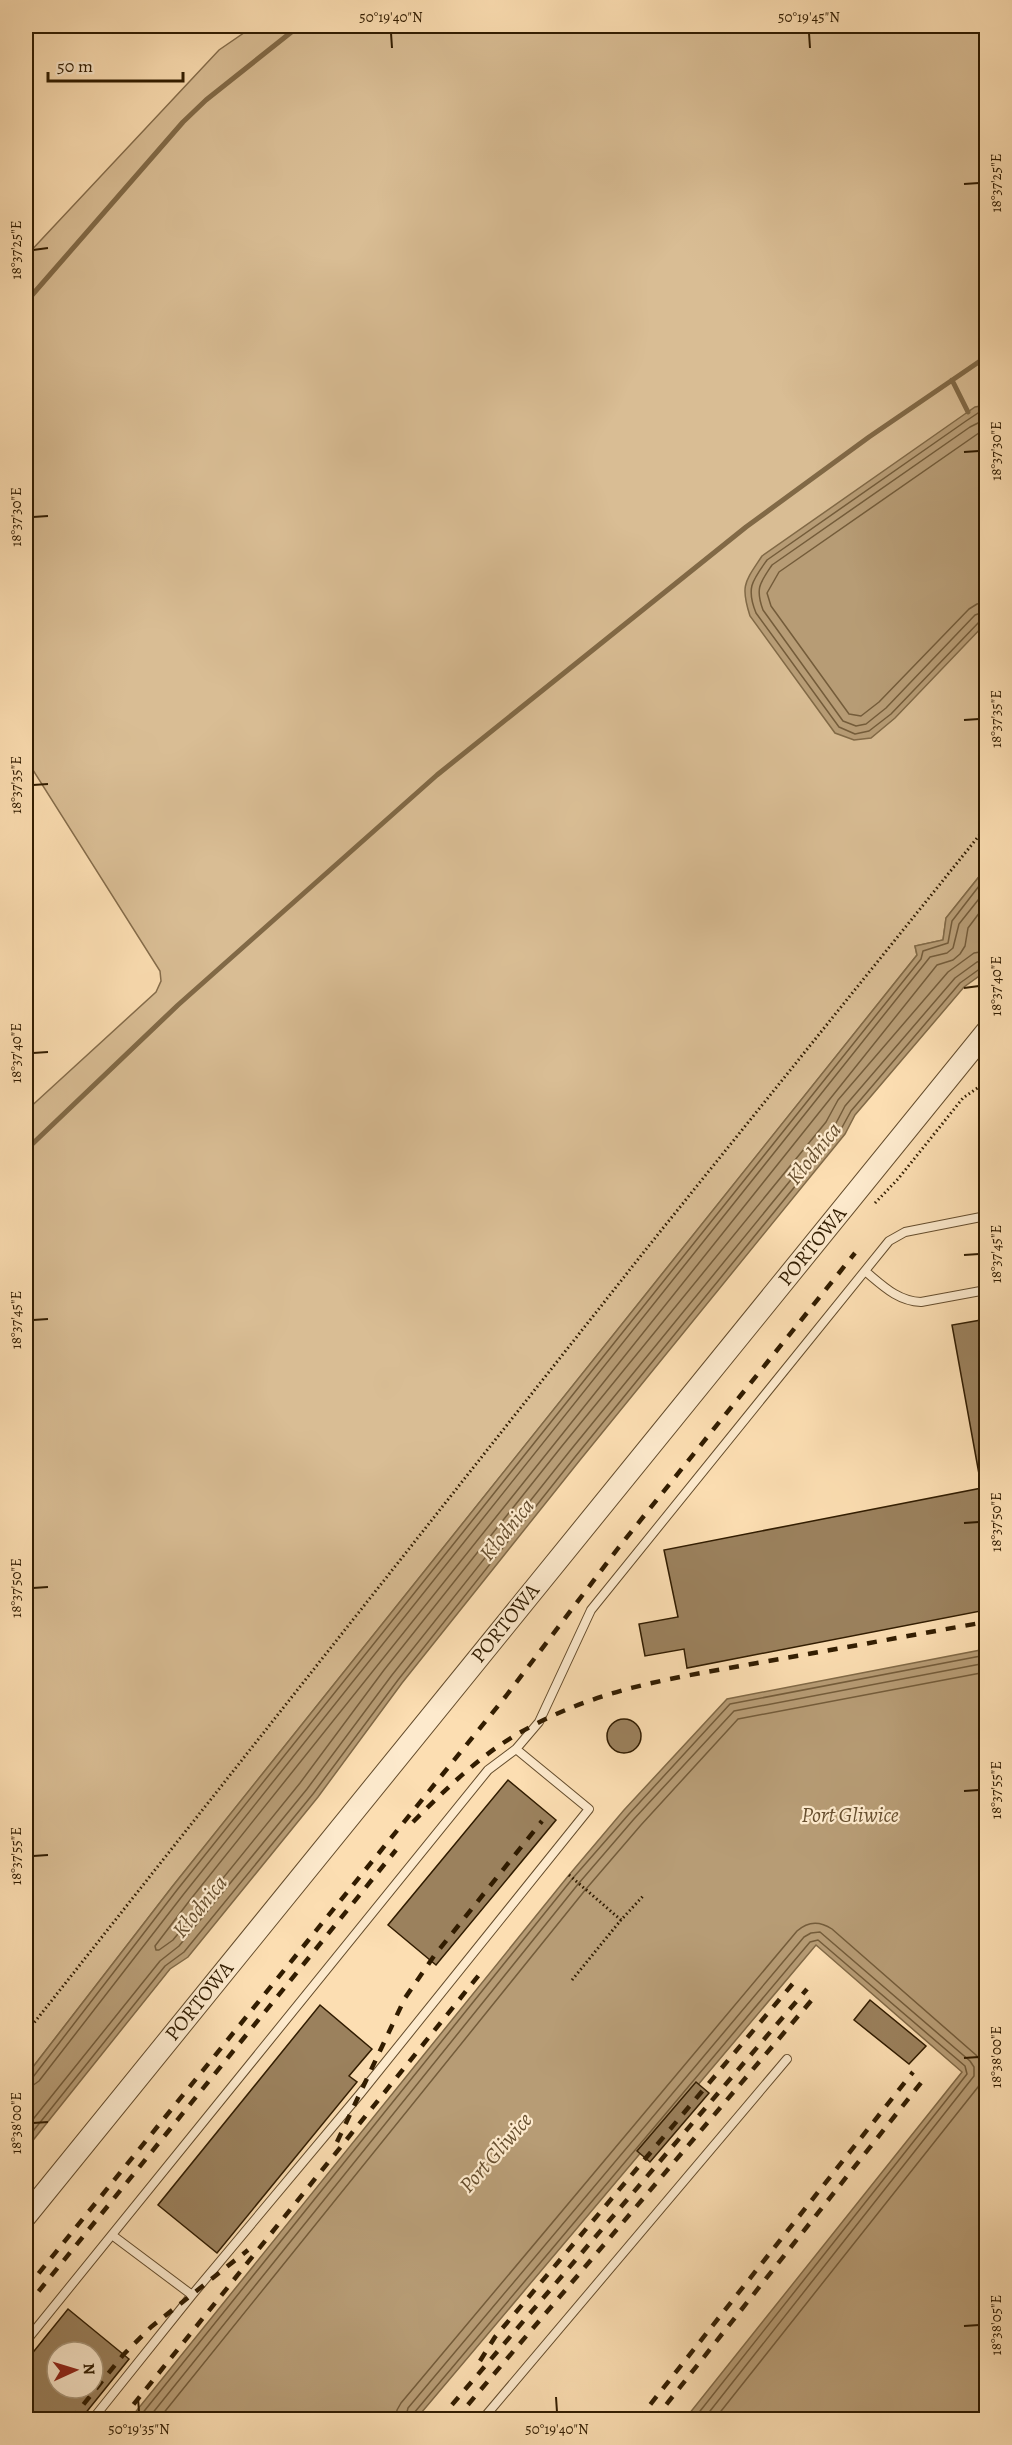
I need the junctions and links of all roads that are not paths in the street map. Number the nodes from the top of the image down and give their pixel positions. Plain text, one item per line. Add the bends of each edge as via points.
1 (981, 1042) edge
2 (987, 1216) edge
3 (865, 1271) junction
4 (987, 1290) edge
5 (516, 1749) junction
6 (787, 2059) dead end
7 (26, 2216) edge
8 (112, 2235) junction
9 (192, 2295) junction
10 (26, 2341) edge
11 (92, 2420) edge
12 (482, 2420) edge

1 - 7 street, PORTOWA
2 - 3 lane via 904,1232 889,1241
3 - 4 lane via 895,1296 910,1302
3 - 5 lane via 591,1610 539,1722
5 - 8 lane via 488,1770
5 - 9 lane via 589,1809 368,2085
6 - 12 lane
8 - 9 lane
8 - 10 lane
9 - 11 lane

